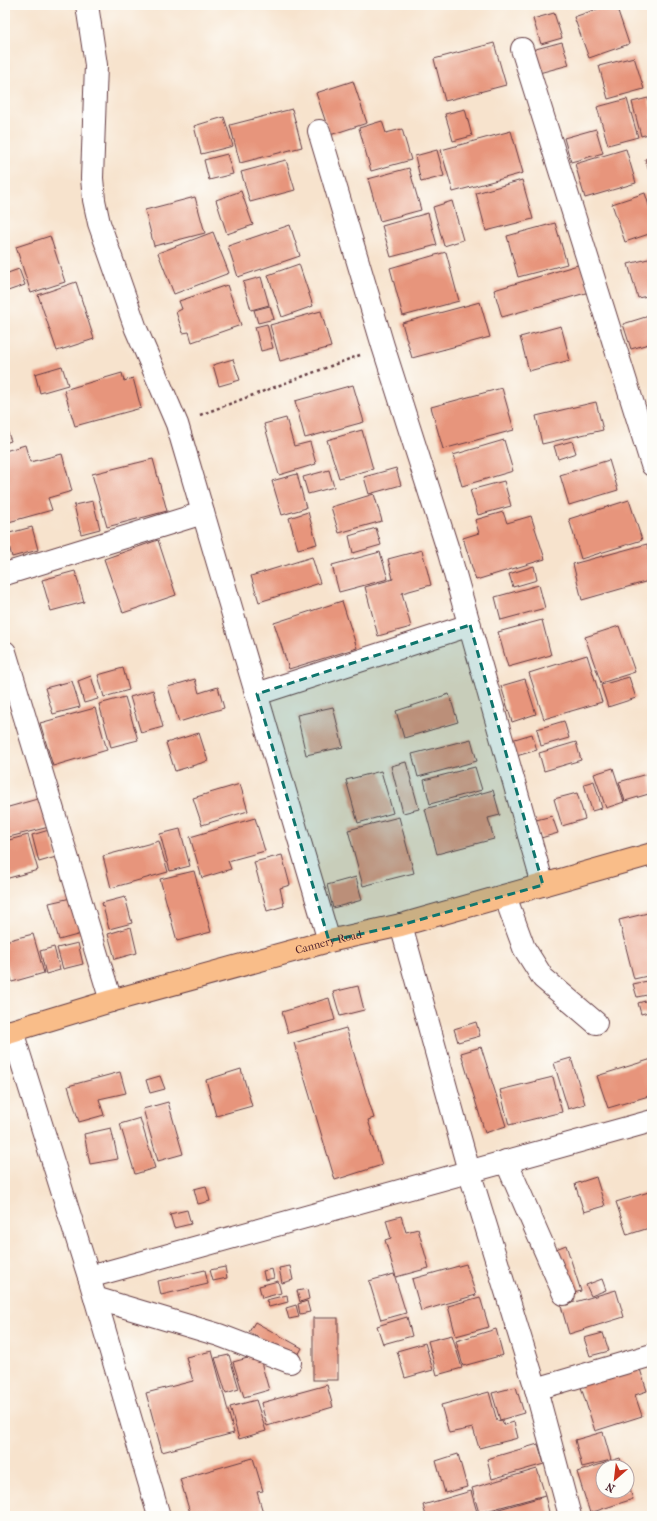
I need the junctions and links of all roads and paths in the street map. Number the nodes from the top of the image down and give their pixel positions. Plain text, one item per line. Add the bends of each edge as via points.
1 (87, 5) edge
2 (522, 49) dead end
3 (319, 131) dead end
4 (383, 346) junction
5 (177, 424) junction
6 (652, 465) edge
7 (203, 513) junction
8 (5, 574) edge
9 (470, 625) junction
10 (5, 652) edge
11 (257, 694) junction
12 (652, 854) edge
13 (543, 885) junction
14 (505, 896) junction
15 (401, 925) junction
16 (329, 941) junction
17 (111, 1001) junction
18 (596, 1023) dead end
19 (9, 1032) edge
20 (652, 1121) edge
21 (506, 1161) junction
22 (469, 1171) junction
23 (89, 1277) junction
24 (564, 1294) dead end
25 (95, 1298) junction
26 (652, 1355) edge
27 (290, 1362) dead end
28 (536, 1389) junction
29 (159, 1516) edge
30 (570, 1516) edge

1 - 5 street via 96,65 92,178 94,200 136,329
2 - 6 street
3 - 4 street
4 - 5 path
4 - 9 street
5 - 7 street
7 - 8 street
7 - 11 street
9 - 11 street
9 - 13 street
10 - 17 street
11 - 16 street
12 - 13 main road, Cannery Road
13 - 14 main road, Cannery Road
14 - 15 main road, Cannery Road
14 - 18 street via 524,948 543,978
15 - 16 main road, Cannery Road
15 - 22 street
16 - 17 main road, Cannery Road
17 - 19 main road, Cannery Road
19 - 23 street
20 - 21 street
21 - 22 street
21 - 24 street
22 - 23 street
22 - 28 street
23 - 25 street
25 - 27 street via 219,1335
25 - 29 street
26 - 28 street
28 - 30 street

